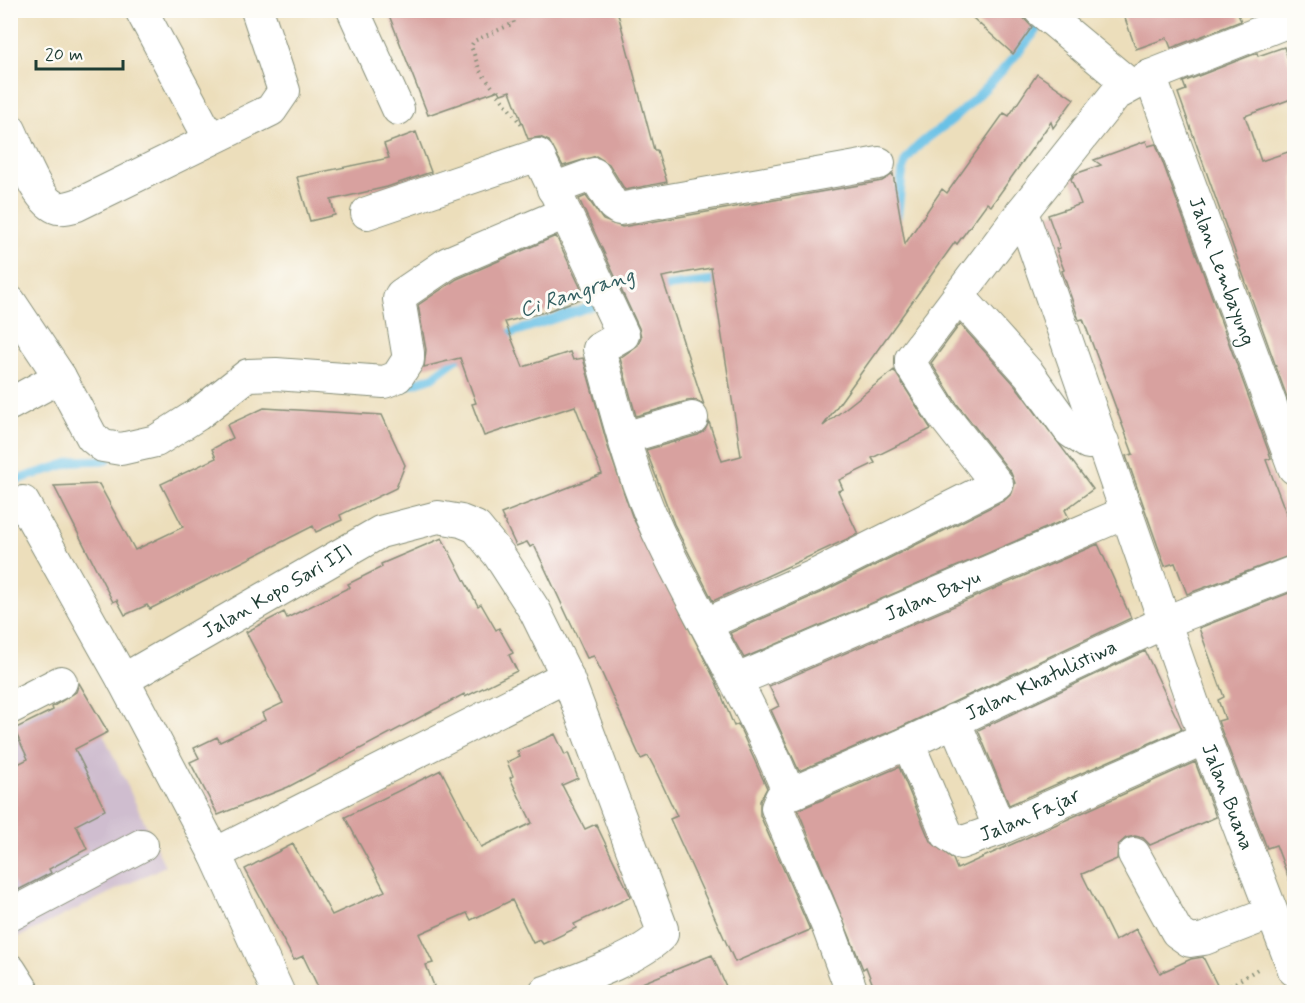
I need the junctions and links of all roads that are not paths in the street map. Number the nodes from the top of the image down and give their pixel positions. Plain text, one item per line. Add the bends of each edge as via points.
1 (141, 10) edge
2 (256, 10) edge
3 (353, 10) edge
4 (1050, 19) edge
5 (1294, 19) edge
6 (1140, 81) junction
7 (398, 109) dead end
8 (10, 130) edge
9 (210, 139) junction
10 (879, 163) dead end
11 (559, 201) junction
12 (1022, 212) junction
13 (367, 213) dead end
14 (958, 296) junction
15 (15, 320) edge
16 (60, 377) junction
17 (10, 404) edge
18 (692, 418) dead end
19 (624, 438) junction
20 (1102, 442) junction
21 (1294, 468) edge
22 (22, 502) dead end
23 (1127, 512) junction
24 (1294, 572) edge
25 (1165, 622) junction
26 (706, 624) junction
27 (567, 676) junction
28 (123, 680) junction
29 (737, 680) junction
30 (61, 682) dead end
31 (10, 708) edge
32 (954, 720) junction
33 (1205, 738) junction
34 (908, 743) junction
35 (789, 794) junction
36 (1000, 829) junction
37 (142, 845) dead end
38 (215, 854) junction
39 (1134, 854) dead end
40 (1271, 913) junction
41 (10, 915) edge
42 (1291, 961) edge
43 (10, 970) edge
44 (24, 993) edge
45 (278, 993) edge
46 (545, 993) edge
47 (852, 993) edge

1 - 9 street
2 - 9 street via 284,91 271,110
3 - 7 street
4 - 6 street
5 - 6 street
6 - 12 street via 1104,106
6 - 21 street, Jalan Lembayung
8 - 9 street via 35,185 49,203 60,209 77,206
10 - 11 street via 619,209 594,174
11 - 13 street via 538,155
11 - 16 street via 448,263 401,295 408,360 397,377 384,382 249,375 156,441 121,449 104,446 92,437
11 - 19 street via 622,335 600,349
12 - 14 street
12 - 20 street, Jalan Buana
14 - 20 street via 1029,374 1070,431 1088,443
14 - 26 street via 910,362 942,414 997,484
15 - 16 street
16 - 17 street
18 - 19 street
19 - 26 street via 658,532
20 - 23 street, Jalan Buana
22 - 28 street
23 - 25 street, Jalan Buana
23 - 29 street, Jalan Bayu
24 - 25 street, Jalan Khatulistiwa
25 - 32 street, Jalan Khatulistiwa
25 - 33 street, Jalan Buana
26 - 29 street
27 - 28 street, Jalan Kopo Sari III via 535,611 488,541 476,527 438,517 380,532
27 - 38 street
27 - 46 street via 662,929 650,945
28 - 38 street
29 - 35 street
30 - 31 street
32 - 34 street, Jalan Khatulistiwa
32 - 36 street
33 - 36 street, Jalan Fajar
33 - 40 street, Jalan Buana
34 - 35 street, Jalan Khatulistiwa
34 - 36 street, Jalan Fajar via 953,841 960,843
35 - 47 street via 779,800 777,808
37 - 41 street
38 - 45 street
39 - 40 street via 1177,932 1190,941
40 - 42 street, Jalan Buana
43 - 44 street

